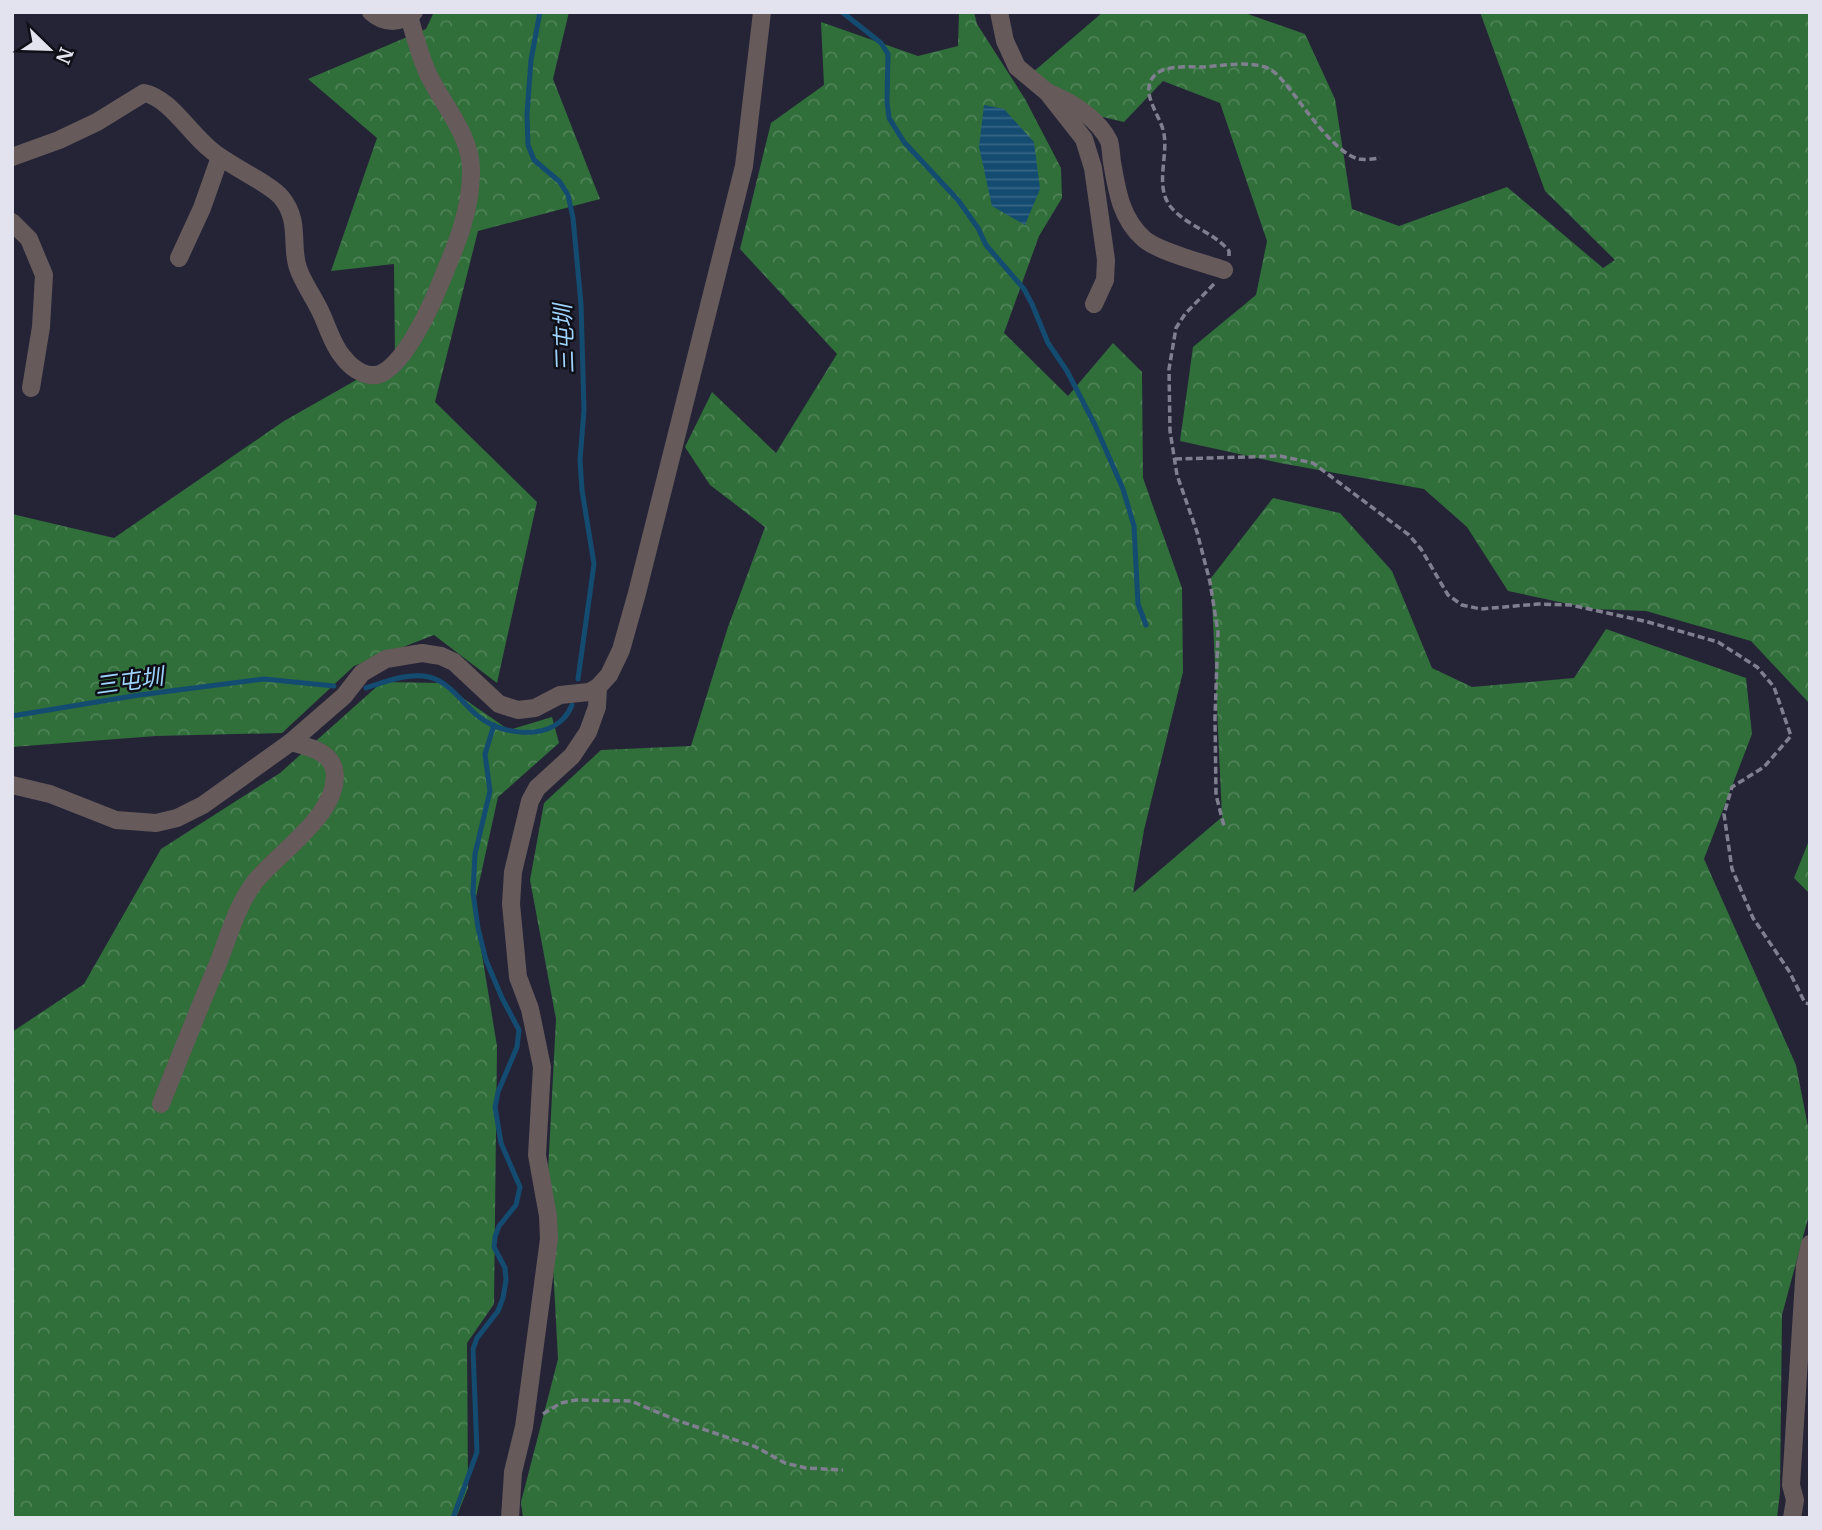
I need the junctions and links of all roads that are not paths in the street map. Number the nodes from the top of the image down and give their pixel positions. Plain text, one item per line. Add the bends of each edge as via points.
1 (371, 12) edge
2 (762, 12) edge
3 (999, 12) edge
4 (412, 14) edge
5 (1047, 92) junction
6 (12, 157) edge
7 (220, 157) junction
8 (12, 222) edge
9 (179, 258) dead end
10 (1224, 270) road end
11 (1094, 304) dead end
12 (31, 388) dead end
13 (598, 687) junction
14 (291, 742) junction
15 (12, 785) edge
16 (161, 1104) dead end
17 (1810, 1244) edge
18 (510, 1518) edge
19 (1792, 1518) edge

1 - 4 street via 381,21 393,22
2 - 13 street via 744,166 638,593 621,650 609,676
3 - 5 street via 1017,67
4 - 7 street via 429,77 465,142 472,170 460,236 436,294 406,347 384,372 372,376 357,371 342,357 298,267 292,218 280,196
5 - 10 street via 1091,118 1109,142 1120,203 1137,232 1147,242
5 - 11 street via 1084,139 1093,169 1106,260 1105,280
6 - 7 street via 97,122 144,93 168,105
7 - 9 street
8 - 12 street via 29,239 44,275
13 - 14 street via 518,710 499,704 454,662 441,656 422,653 386,659 362,673 344,696
13 - 18 street via 588,732 530,801 513,872 511,904 518,977 542,1067 536,1134 548,1227
14 - 15 street via 203,805 156,823 116,820 50,794
14 - 16 street via 327,757 334,770 331,794 313,825 267,869 243,901
17 - 19 street via 1805,1265

